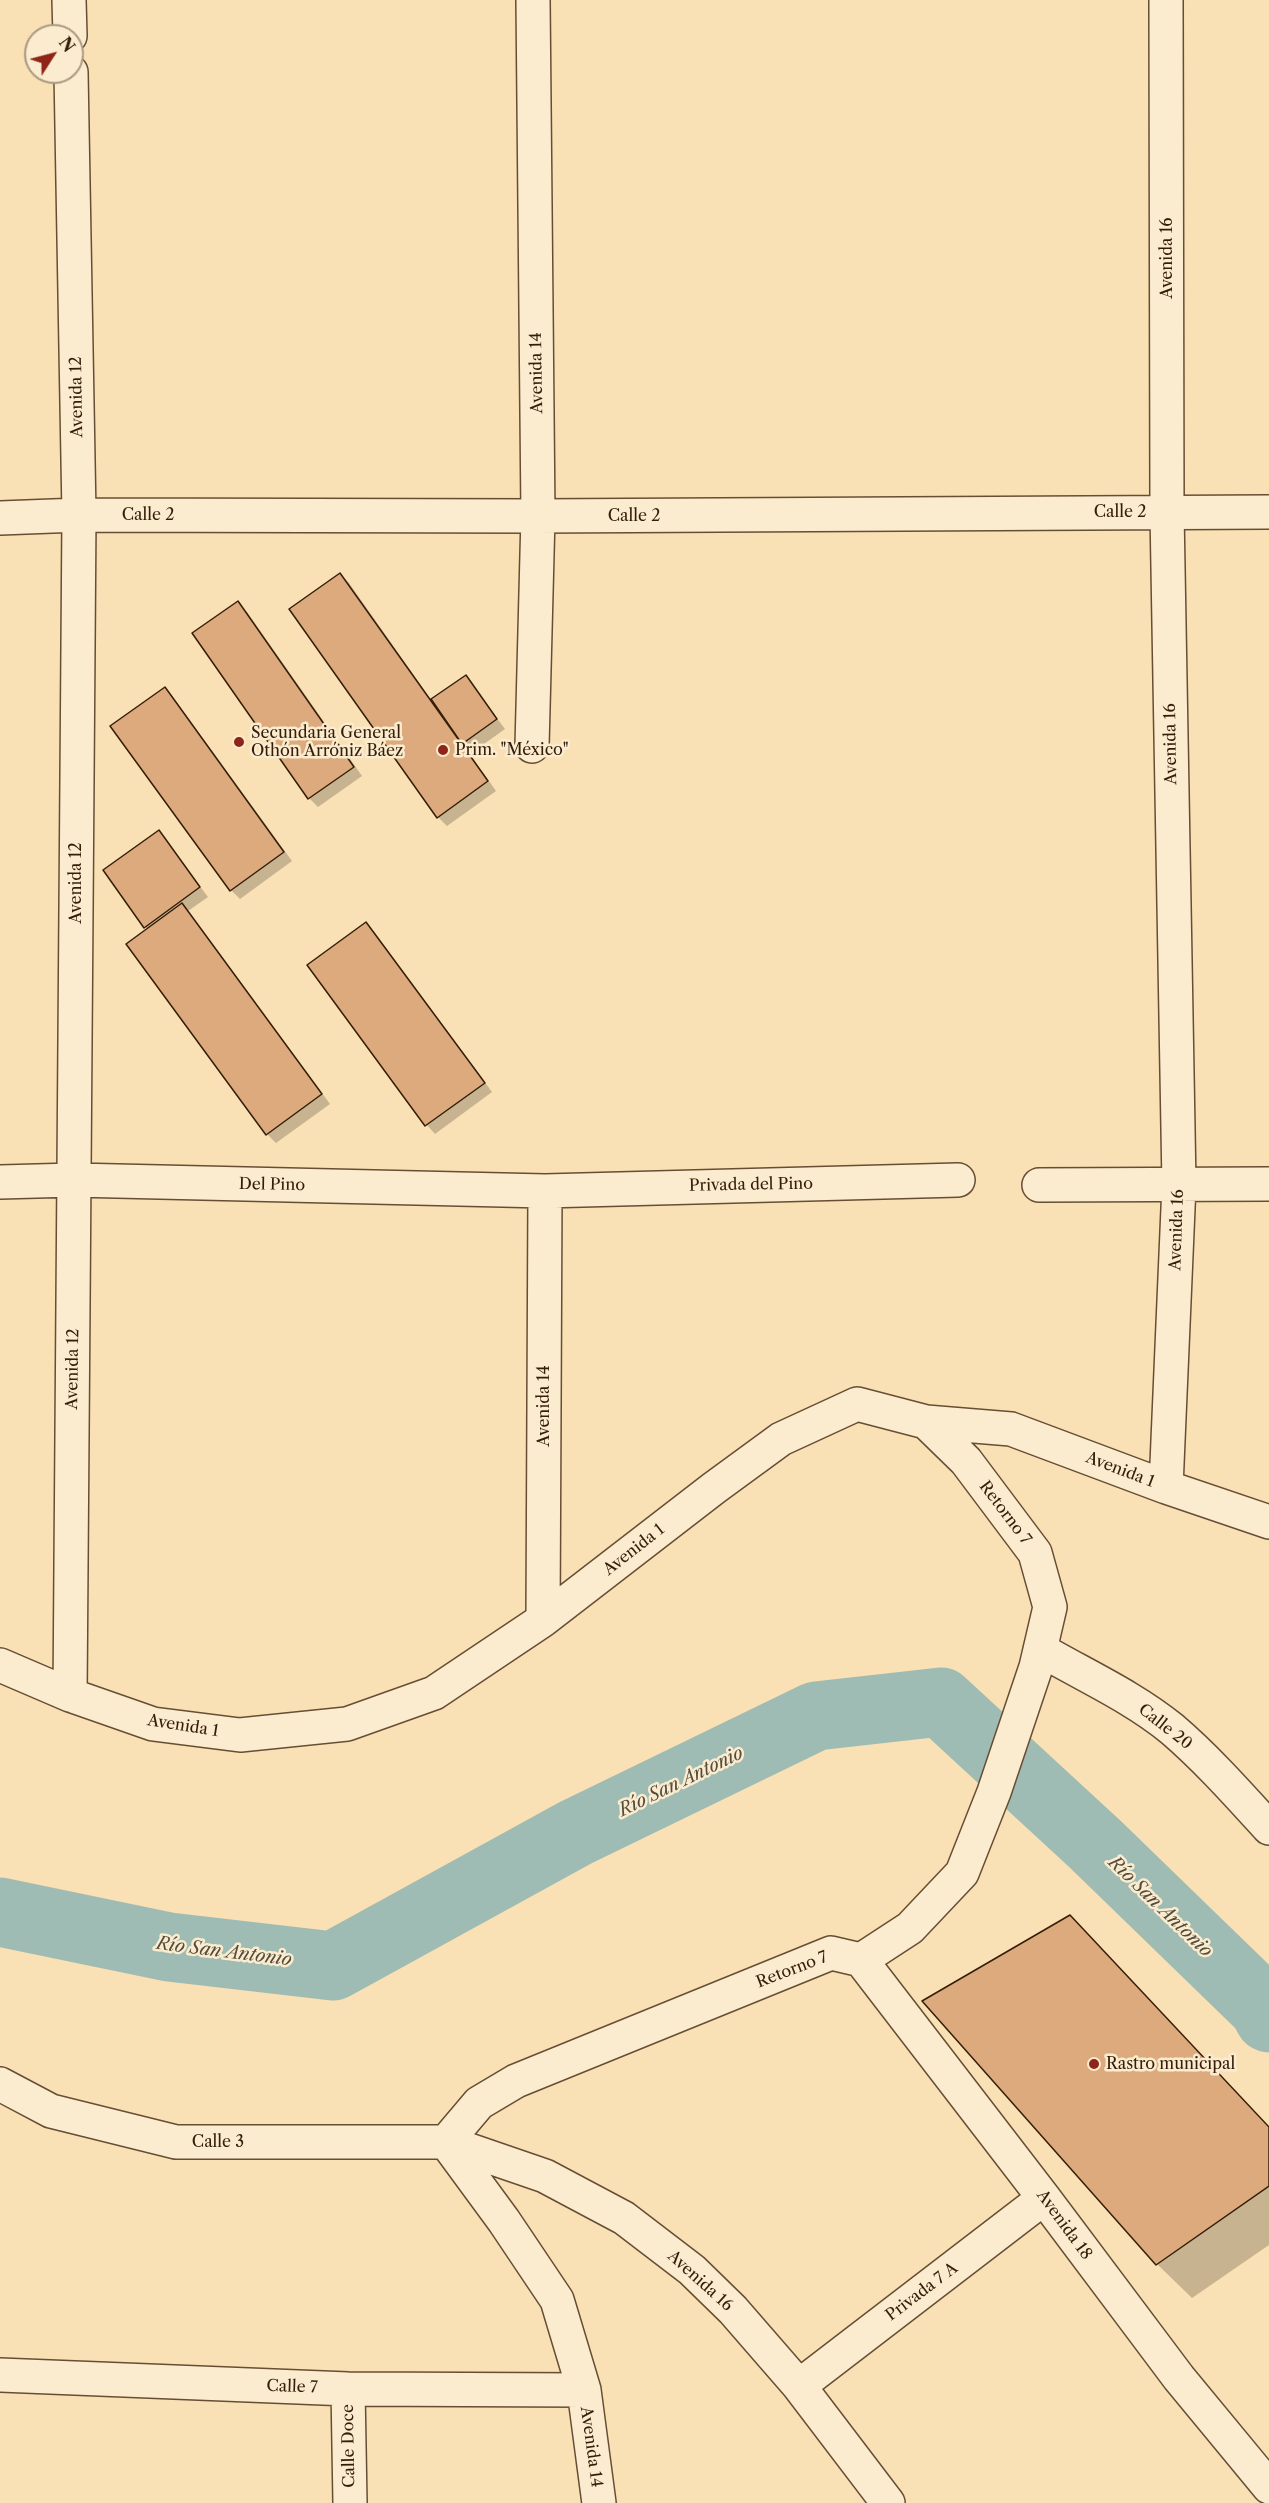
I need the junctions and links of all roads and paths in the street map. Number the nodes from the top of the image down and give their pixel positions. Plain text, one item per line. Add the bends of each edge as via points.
1 (69, 0) edge
2 (533, 0) edge
3 (1166, 0) edge
4 (70, 24) edge
5 (71, 84) edge
6 (1167, 512) junction
7 (1269, 512) edge
8 (79, 515) junction
9 (538, 516) junction
10 (0, 518) edge
11 (532, 746) dead end
12 (74, 1180) junction
13 (958, 1180) dead end
14 (0, 1182) edge
15 (1269, 1184) edge
16 (1039, 1185) dead end
17 (1179, 1185) junction
18 (544, 1191) junction
19 (927, 1422) junction
20 (1166, 1487) junction
21 (1269, 1522) edge
22 (543, 1620) junction
23 (1039, 1658) junction
24 (0, 1665) edge
25 (70, 1695) junction
26 (1269, 1828) edge
27 (861, 1960) junction
28 (0, 2084) edge
29 (446, 2142) junction
30 (1044, 2198) junction
31 (0, 2375) edge
32 (799, 2386) junction
33 (348, 2389) junction
34 (584, 2390) junction
35 (1269, 2487) edge
36 (350, 2503) edge
37 (599, 2503) edge
38 (888, 2503) edge

1 - 4 street
2 - 9 street, Avenida 14
3 - 6 street, Avenida 16
5 - 8 street, Avenida 12
6 - 7 street, Calle 2
6 - 9 street, Calle 2
6 - 17 street, Avenida 16
8 - 9 street, Calle 2
8 - 10 street, Calle 2
8 - 12 street, Avenida 12
9 - 11 street, Avenida 14
12 - 14 street, Del Pino
12 - 18 street, Del Pino
12 - 25 street, Avenida 12
13 - 18 street, Privada del Pino
15 - 17 street
16 - 17 street
17 - 20 street, Avenida 16
18 - 22 street, Avenida 14
19 - 20 street, Avenida 1 via 1011,1429
19 - 22 street, Avenida 1 via 857,1404 781,1439
19 - 23 street, Retorno 7 via 966,1461 1035,1553 1050,1607
20 - 21 street, Avenida 1
22 - 25 street, Avenida 1 via 434,1693 347,1724 240,1735 153,1724
23 - 26 street, Calle 20 via 1135,1704 1170,1728 1212,1766
23 - 27 street, Retorno 7 via 962,1873 910,1928
24 - 25 street, Avenida 1
27 - 29 street, Retorno 7 via 831,1953 516,2081 479,2103
27 - 30 street, Avenida 18
28 - 29 street, Calle 3 via 51,2111 176,2142
29 - 32 street, Avenida 16 via 545,2176 624,2218 692,2270 733,2310
29 - 34 street via 557,2300
30 - 32 street, Privada 7 A
30 - 35 street, Avenida 18 via 1179,2378
31 - 33 street, Calle 7
32 - 38 street, Avenida 16
33 - 34 street, Calle 7
33 - 36 street, Calle Doce
34 - 37 street, Avenida 14

